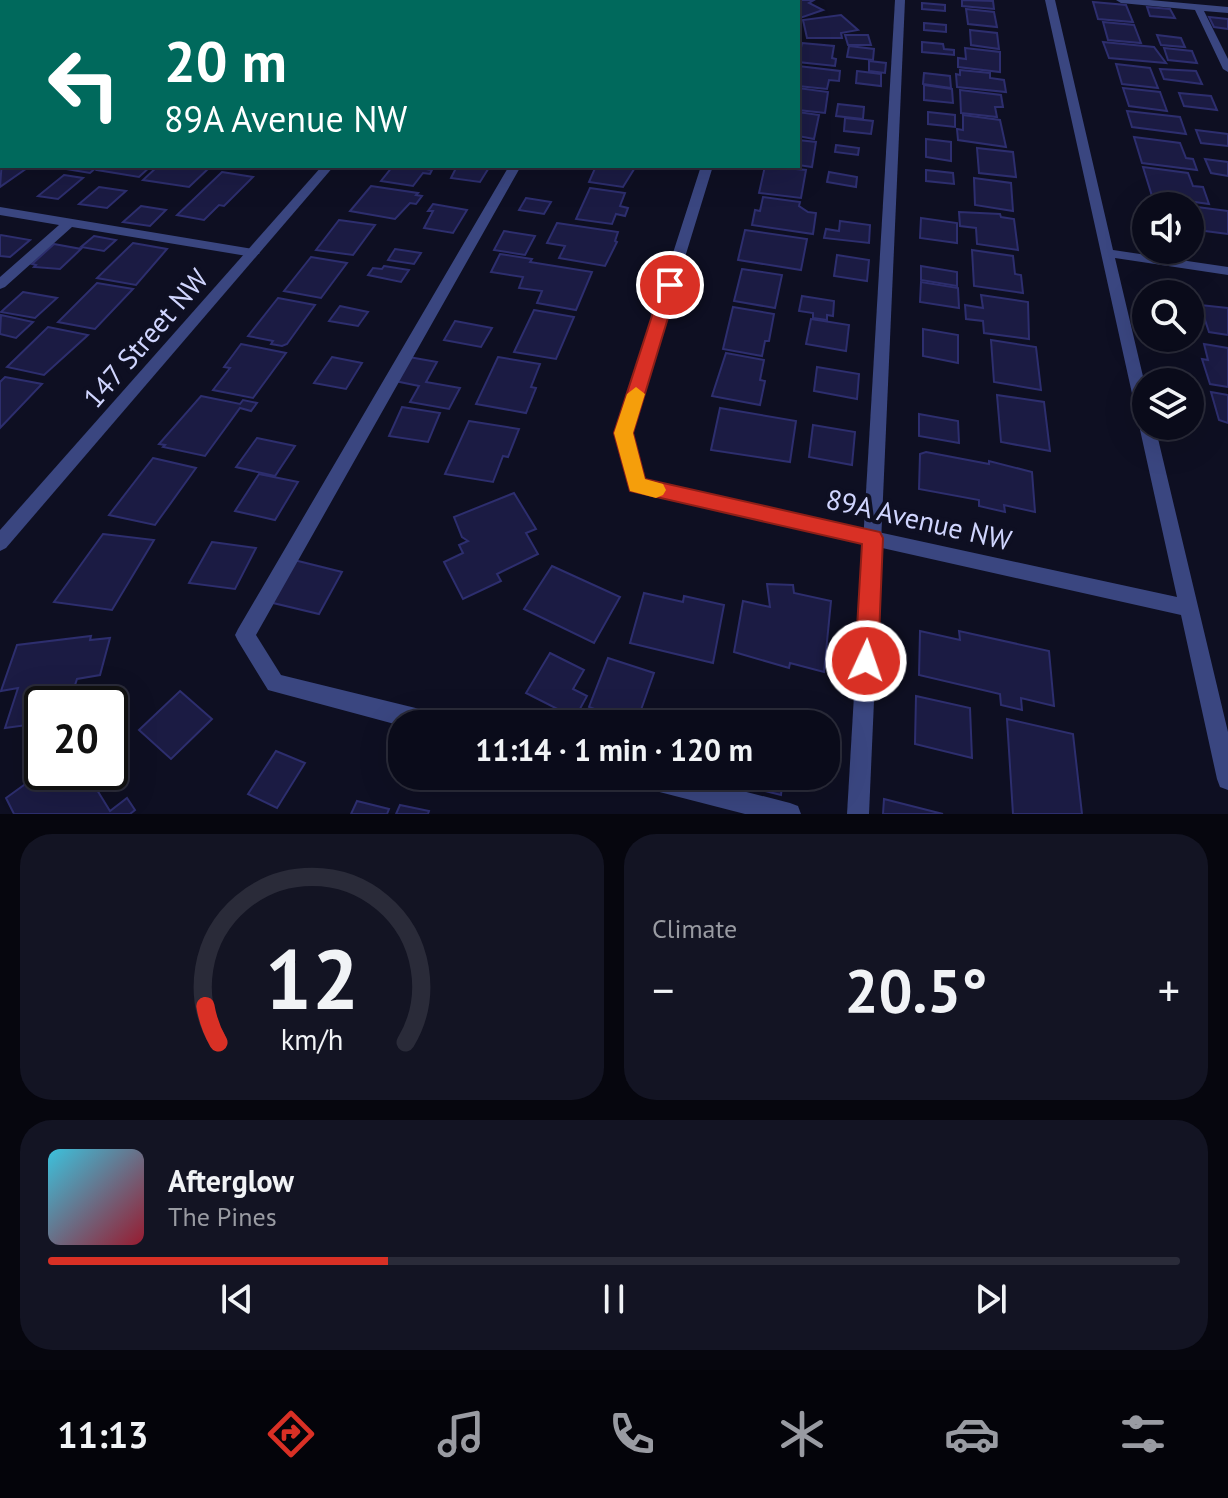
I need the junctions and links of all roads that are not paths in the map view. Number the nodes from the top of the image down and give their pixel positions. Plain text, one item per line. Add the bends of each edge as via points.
1 (900, 0) edge
2 (1050, 0) edge
3 (1121, 0) edge
4 (1198, 7) junction
5 (1228, 10) edge
6 (1228, 69) edge
7 (326, 168) edge
8 (514, 168) edge
9 (706, 168) edge
10 (0, 211) edge
11 (69, 223) junction
12 (253, 253) junction
13 (1107, 253) junction
14 (1228, 271) edge
15 (0, 284) edge
16 (1133, 368) edge
17 (1150, 440) edge
18 (873, 538) junction
19 (0, 543) edge
20 (1189, 608) junction
21 (388, 712) edge
22 (1228, 779) edge
23 (695, 790) edge
24 (790, 814) edge
25 (858, 814) edge

1 - 18 street
2 - 13 street
3 - 4 street
4 - 5 street
4 - 6 street
7 - 12 street, 147 Street NW
8 - 21 street via 245,635 275,683
9 - 18 street, 89A Avenue NW via 623,433 637,486
10 - 11 street
11 - 12 street
11 - 15 street
12 - 19 street, 147 Street NW
13 - 14 street
13 - 16 street
17 - 20 street
18 - 20 street, 89A Avenue NW
18 - 25 street
20 - 22 street
23 - 24 street

